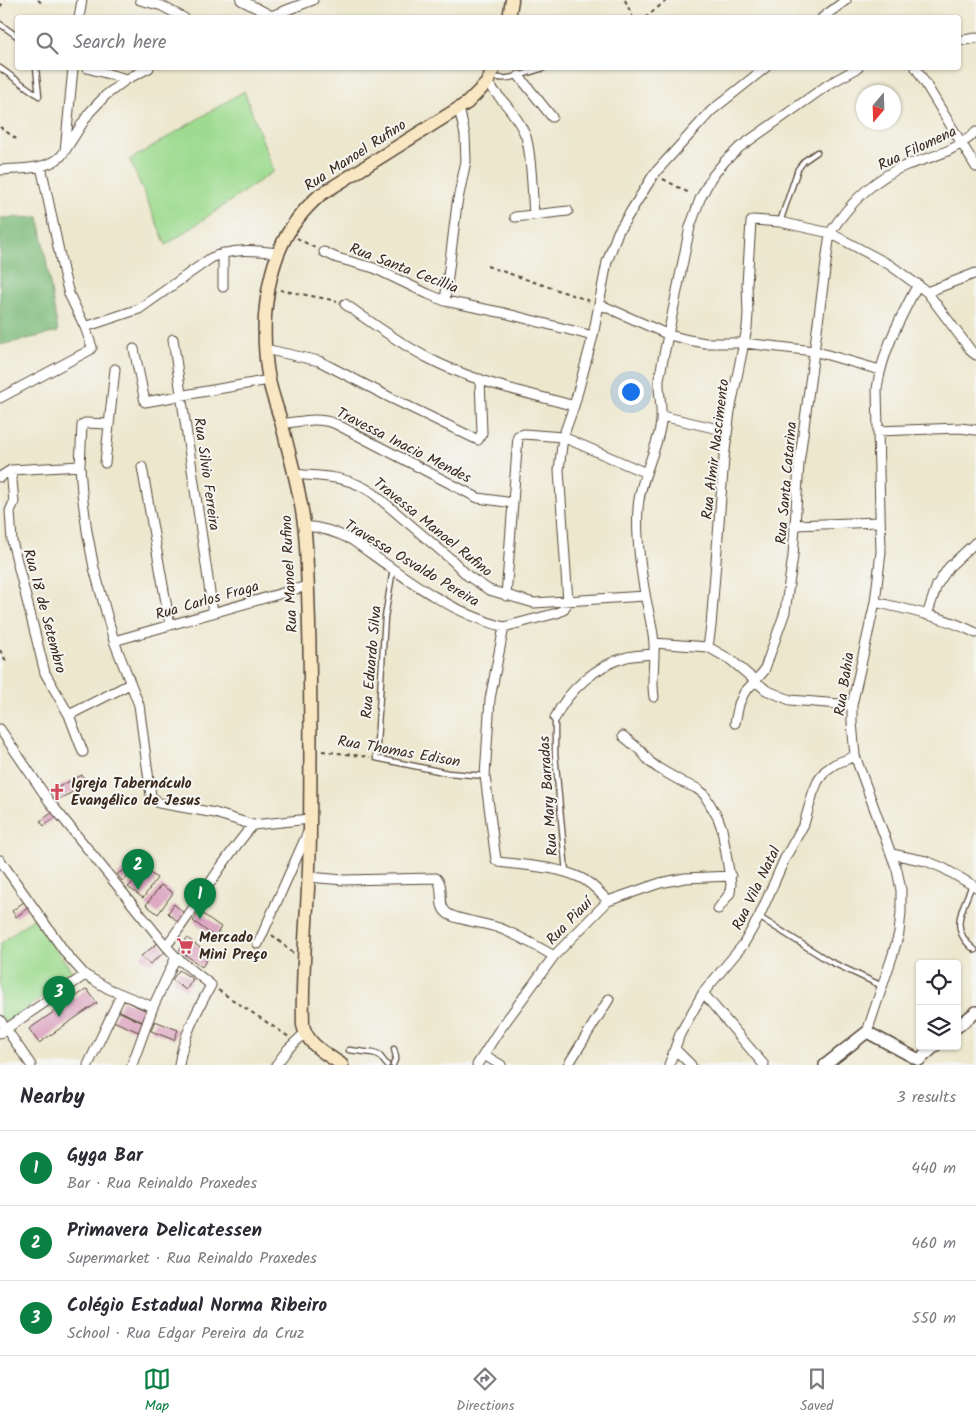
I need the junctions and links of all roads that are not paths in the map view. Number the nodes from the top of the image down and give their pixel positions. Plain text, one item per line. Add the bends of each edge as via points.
1 (82, 0) edge
2 (140, 0) edge
3 (241, 0) edge
4 (313, 0) edge
5 (512, 0) edge
6 (846, 0) edge
7 (80, 15) edge
8 (178, 15) edge
9 (266, 15) edge
10 (271, 15) edge
11 (510, 15) edge
12 (826, 15) edge
13 (0, 24) edge
14 (15, 36) edge
15 (976, 38) edge
16 (961, 40) edge
17 (0, 68) edge
18 (36, 70) edge
19 (73, 70) edge
20 (94, 70) edge
21 (145, 70) edge
22 (538, 70) edge
23 (762, 70) edge
24 (854, 70) edge
25 (917, 70) edge
26 (490, 76) edge
27 (519, 76) junction
28 (126, 79) junction
29 (459, 108) junction
30 (552, 117) dead end
31 (976, 132) edge
32 (963, 144) junction
33 (65, 151) junction
34 (817, 152) dead end
35 (41, 166) junction
36 (976, 167) edge
37 (0, 170) edge
38 (568, 211) dead end
39 (534, 214) junction
40 (515, 216) dead end
41 (780, 222) junction
42 (830, 233) junction
43 (223, 252) junction
44 (324, 252) road end
45 (277, 253) junction
46 (976, 273) edge
47 (918, 284) junction
48 (222, 287) dead end
49 (927, 292) junction
50 (445, 301) junction
51 (345, 304) road end
52 (600, 304) junction
53 (85, 327) junction
54 (669, 335) junction
55 (593, 336) junction
56 (173, 338) dead end
57 (744, 343) junction
58 (134, 348) dead end
59 (265, 349) junction
60 (814, 351) junction
61 (976, 355) edge
62 (115, 370) dead end
63 (880, 370) junction
64 (480, 379) junction
65 (269, 380) junction
66 (182, 396) junction
67 (0, 398) edge
68 (574, 406) junction
69 (662, 416) junction
70 (108, 424) junction
71 (281, 424) junction
72 (976, 430) edge
73 (727, 431) junction
74 (878, 431) junction
75 (563, 437) junction
76 (105, 463) dead end
77 (80, 466) junction
78 (142, 467) dead end
79 (11, 470) junction
80 (294, 474) junction
81 (646, 474) junction
82 (0, 477) edge
83 (513, 503) junction
84 (880, 522) junction
85 (794, 525) junction
86 (304, 526) junction
87 (976, 542) edge
88 (393, 569) junction
89 (307, 586) junction
90 (506, 596) junction
91 (645, 596) junction
92 (568, 602) junction
93 (875, 602) junction
94 (213, 613) junction
95 (926, 615) junction
96 (170, 625) junction
97 (504, 627) junction
98 (976, 632) edge
99 (114, 641) junction
100 (654, 642) junction
101 (708, 647) junction
102 (654, 654) junction
103 (754, 681) junction
104 (130, 684) junction
105 (654, 697) dead end
106 (852, 705) junction
107 (69, 715) junction
108 (555, 718) joint
109 (735, 723) dead end
110 (0, 729) edge
111 (623, 736) dead end
112 (83, 752) dead end
113 (855, 756) junction
114 (376, 758) joint
115 (485, 776) junction
116 (310, 823) junction
117 (253, 825) junction
118 (892, 854) junction
119 (0, 860) edge
120 (566, 872) junction
121 (731, 876) junction
122 (308, 877) junction
123 (974, 886) edge
124 (608, 901) junction
125 (718, 909) dead end
126 (759, 917) junction
127 (258, 944) dead end
128 (166, 946) junction
129 (975, 950) edge
130 (554, 956) junction
131 (176, 957) junction
132 (85, 975) junction
133 (884, 986) junction
134 (703, 993) junction
135 (121, 995) junction
136 (609, 999) dead end
137 (153, 1007) junction
138 (975, 1014) edge
139 (0, 1020) edge
140 (961, 1025) edge
141 (3, 1031) edge
142 (867, 1032) junction
143 (300, 1037) junction
144 (394, 1049) dead end
145 (675, 1049) junction
146 (350, 1050) dead end
147 (932, 1050) edge
148 (484, 1055) junction
149 (922, 1063) edge
150 (31, 1065) edge
151 (88, 1065) edge
152 (132, 1065) edge
153 (179, 1065) edge
154 (276, 1065) edge
155 (342, 1065) edge
156 (388, 1065) edge
157 (393, 1065) edge
158 (477, 1065) edge
159 (501, 1065) edge
160 (568, 1065) edge
161 (669, 1065) edge
162 (691, 1065) edge
163 (764, 1065) edge
164 (825, 1065) edge

1 - 7 street
2 - 8 street
3 - 9 street
4 - 10 street
5 - 11 main road
6 - 12 street
13 - 14 lane
15 - 16 street
17 - 18 lane via 38,96
19 - 33 street
20 - 28 street
21 - 28 street
22 - 27 lane
23 - 52 street via 711,111 654,174 618,232 607,262
24 - 54 street via 829,84 740,147 711,178 690,227
25 - 32 street
26 - 27 lane via 502,79
26 - 29 main road, Rua Manoel Rufino via 474,97
26 - 39 street via 525,136
27 - 30 street
28 - 33 street via 89,113
29 - 45 main road, Rua Manoel Rufino via 320,195 287,232
29 - 50 street via 466,161 457,204
31 - 32 street, Rua Filomena
32 - 36 street
32 - 42 street, Rua Filomena via 908,165 874,183
33 - 35 street via 56,161
34 - 41 lane via 798,169
35 - 37 street
35 - 53 street via 64,276
38 - 39 street
39 - 40 street
41 - 42 street
41 - 57 street, Rua Almir Nascimento via 753,220 750,224 748,314
42 - 47 street
42 - 60 street, Rua Santa Catarina
43 - 45 street
43 - 48 street
43 - 53 street via 139,309
44 - 50 street, Rua Santa Cecillia via 374,268
45 - 59 main road, Rua Manoel Rufino via 268,287
46 - 49 street
47 - 49 street
47 - 63 street, Rua Bahia via 893,334
49 - 61 street
50 - 55 street, Rua Santa Cecillia
51 - 64 street via 428,358
52 - 54 street
52 - 55 street
53 - 67 street via 92,345 90,350
54 - 57 street via 705,344
54 - 69 street via 658,389
55 - 68 street
56 - 66 street, Rua Silvio Ferreira
57 - 60 street
57 - 73 street, Rua Almir Nascimento
58 - 66 street via 145,402
59 - 64 street via 326,363 478,440 482,433
59 - 65 main road, Rua Manoel Rufino
60 - 63 street
60 - 85 street, Rua Santa Catarina
62 - 70 street
63 - 74 street, Rua Bahia
64 - 68 street
65 - 66 street
65 - 71 main road, Rua Manoel Rufino
66 - 94 street, Rua Silvio Ferreira
68 - 75 street
69 - 73 street
69 - 81 street
70 - 76 street
70 - 77 street via 83,424
71 - 80 main road, Rua Manoel Rufino
71 - 83 street, Travessa Inacio Mendes via 317,420 336,424 478,498
72 - 74 street
73 - 101 street, Rua Almir Nascimento
74 - 84 street, Rua Bahia
75 - 81 street
75 - 83 street via 520,434
75 - 92 street via 559,470
77 - 79 street
77 - 99 street via 86,531
78 - 96 street
79 - 82 street
79 - 107 street, Rua 18 de Setembro via 14,502 10,511 12,541 44,673
80 - 86 main road, Rua Manoel Rufino
80 - 90 street, Travessa Manoel Rufino via 342,478 359,484 468,576 489,590
81 - 91 street via 640,492 638,518
83 - 90 street
84 - 85 street
84 - 93 street, Rua Bahia via 881,552
85 - 103 street, Rua Santa Catarina via 785,612 764,671
86 - 88 street, Travessa Osvaldo Pereira via 352,540
86 - 89 main road, Rua Manoel Rufino
87 - 95 street via 949,567 937,585
88 - 97 street, Travessa Osvaldo Pereira via 459,611
88 - 114 lane, Rua Eduardo Silva via 385,617
89 - 94 street, Rua Carlos Fraga
89 - 116 main road, Rua Manoel Rufino
90 - 92 street, Travessa Manoel Rufino via 534,603
91 - 92 street, Travessa Manoel Rufino
91 - 100 street
92 - 97 street via 557,613
93 - 95 street
93 - 106 street, Rua Bahia
94 - 96 street, Rua Carlos Fraga
95 - 98 street
96 - 99 street, Rua Carlos Fraga
97 - 115 street via 490,699
99 - 104 street
100 - 101 street
100 - 102 street
101 - 103 street via 742,668
102 - 105 street
102 - 108 street via 627,658 592,674 561,706
103 - 106 street via 790,700
103 - 109 street, Rua Santa Catarina via 739,704
104 - 107 street
104 - 117 street via 138,705 154,800 164,805 216,813
106 - 113 street, Rua Bahia
107 - 112 street, Rua 18 de Setembro
108 - 120 lane, Rua Mary Barradas via 555,754
110 - 128 street via 50,801
111 - 121 street via 658,768 701,791 722,829
113 - 118 street, Rua Bahia
113 - 126 street, Rua Vila Natal via 835,764 818,781 804,824
114 - 115 lane, Rua Thomas Edison via 448,773
115 - 120 street via 496,860
116 - 117 street
116 - 122 main road, Rua Manoel Rufino
116 - 127 street
117 - 128 street
118 - 123 street via 926,861
118 - 133 street, Rua Bahia via 901,890 901,912 899,933
119 - 132 street via 67,955
120 - 124 street via 582,878
121 - 124 street, Rua Piauí via 685,878
121 - 125 street via 730,893
122 - 130 street via 344,880 436,878 446,913 501,928
122 - 143 main road, Rua Manoel Rufino
123 - 129 lane via 961,914 959,930
124 - 130 street, Rua Piauí
126 - 133 lane via 829,961
126 - 134 street, Rua Vila Natal via 743,945
128 - 131 street
130 - 148 street, Rua Piauí
131 - 137 street
131 - 153 street via 211,985 190,1024
132 - 135 street
132 - 141 street
133 - 142 street, Rua Bahia
134 - 145 street, Rua Vila Natal
134 - 163 street
135 - 137 street
135 - 151 street
136 - 160 street
137 - 152 street
138 - 140 street
139 - 141 street
141 - 150 street
142 - 149 street
142 - 164 street
143 - 154 street
143 - 155 main road
144 - 157 lane
145 - 161 street, Rua Vila Natal
145 - 162 street
146 - 156 lane via 373,1053
147 - 149 street
148 - 158 street, Rua Piauí
148 - 159 street

